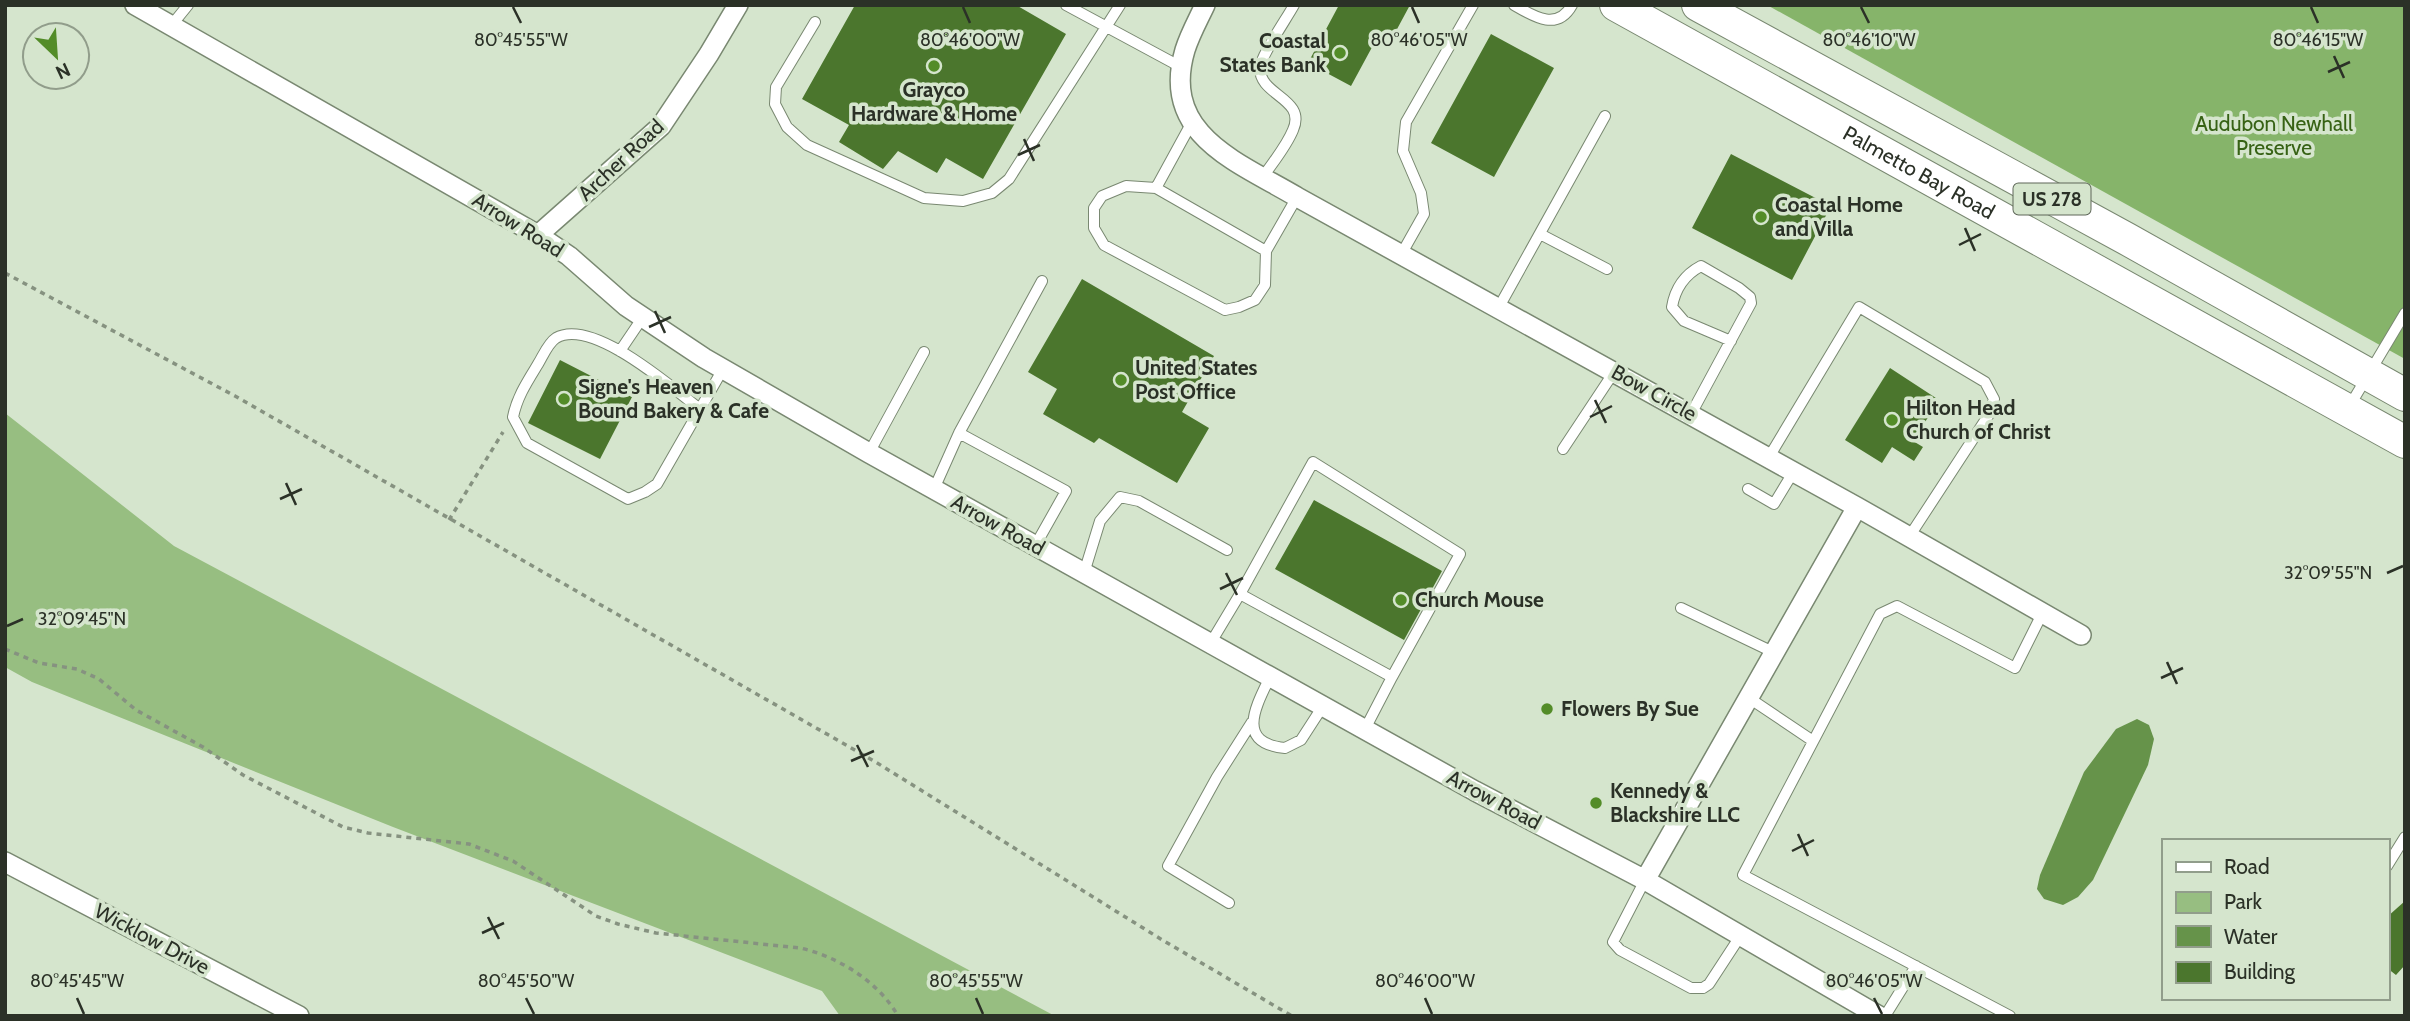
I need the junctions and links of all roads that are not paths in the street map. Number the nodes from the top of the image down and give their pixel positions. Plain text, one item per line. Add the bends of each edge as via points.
1 (135, 5) edge
2 (188, 5) edge
3 (738, 5) edge
4 (1066, 5) edge
5 (1120, 5) edge
6 (1205, 5) edge
7 (1294, 5) edge
8 (1473, 5) edge
9 (1514, 5) edge
10 (1572, 5) edge
11 (1616, 5) edge
12 (1698, 5) edge
13 (815, 22) dead end
14 (171, 26) junction
15 (1106, 27) junction
16 (1181, 66) junction
17 (1605, 116) dead end
18 (1191, 124) junction
19 (1263, 177) junction
20 (1156, 188) junction
21 (1297, 197) junction
22 (1540, 234) junction
23 (538, 235) junction
24 (1266, 251) junction
25 (1402, 253) junction
26 (1607, 269) dead end
27 (1042, 281) dead end
28 (1499, 307) junction
29 (2405, 313) edge
30 (643, 317) junction
31 (1731, 341) junction
32 (620, 351) junction
33 (924, 352) dead end
34 (723, 369) junction
35 (1614, 371) junction
36 (2369, 375) junction
37 (2405, 395) edge
38 (700, 409) junction
39 (2347, 410) junction
40 (1691, 414) junction
41 (960, 433) junction
42 (2405, 442) edge
43 (1563, 449) dead end
44 (869, 453) junction
45 (1769, 457) junction
46 (1794, 471) junction
47 (934, 489) junction
48 (1748, 489) dead end
49 (1857, 507) junction
50 (1909, 537) junction
51 (1035, 546) junction
52 (1227, 550) dead end
53 (1084, 573) junction
54 (1240, 594) junction
55 (1681, 608) dead end
56 (2043, 612) junction
57 (2081, 635) dead end
58 (1210, 644) junction
59 (1775, 653) junction
60 (1270, 677) junction
61 (1392, 677) junction
62 (1749, 698) junction
63 (1323, 706) junction
64 (1252, 722) junction
65 (1365, 729) junction
66 (1813, 741) junction
67 (2405, 837) edge
68 (5, 862) edge
69 (2389, 863) edge
70 (1645, 880) junction
71 (1229, 903) dead end
72 (1741, 935) junction
73 (1916, 966) junction
74 (299, 1016) edge
75 (1879, 1016) edge
76 (1885, 1016) edge
77 (2010, 1016) edge

1 - 14 street, Arrow Road
2 - 14 lane
3 - 23 street, Archer Road via 661,126
4 - 15 lane
5 - 15 lane
6 - 16 street
7 - 19 lane via 1260,64 1261,77 1271,91 1294,111 1294,128
8 - 25 lane via 1406,122 1403,150 1421,193 1424,214
9 - 10 lane via 1549,21 1562,18
11 - 39 highway, Palmetto Bay Road / US 278
12 - 36 highway, Palmetto Bay Road / US 278
13 - 15 lane via 776,87 775,104 787,127 807,145 925,198 963,201 992,193 1009,179
14 - 23 street, Arrow Road
15 - 16 lane
16 - 18 street
17 - 22 lane
18 - 19 street, Bow Circle via 1213,147
18 - 20 lane
19 - 21 street, Bow Circle
20 - 24 lane
20 - 24 lane via 1126,186 1102,196 1094,208 1094,228 1104,245 1225,310 1255,300 1265,285
21 - 24 lane
21 - 25 street, Bow Circle
22 - 26 lane
22 - 28 lane
23 - 30 street, Arrow Road
25 - 28 street, Bow Circle
27 - 41 lane
28 - 35 street, Bow Circle
29 - 36 lane
30 - 32 lane
30 - 34 street, Arrow Road
31 - 31 lane via 1751,303 1750,296 1701,266 1683,279 1672,307 1684,321
31 - 40 lane
32 - 38 lane
32 - 38 lane via 587,335 568,333 554,339 516,400 513,417 527,443 628,499 657,484
33 - 44 lane
34 - 38 lane
34 - 44 street, Arrow Road
35 - 40 street, Bow Circle
35 - 43 lane
36 - 37 highway, Palmetto Bay Road / US 278
36 - 39 lane
39 - 42 highway, Palmetto Bay Road / US 278
40 - 45 street, Bow Circle
41 - 47 lane
41 - 51 lane via 1066,491
44 - 47 street, Arrow Road
45 - 46 street, Bow Circle
45 - 50 lane via 1859,307 1985,382 1994,398 1988,416
46 - 48 lane via 1774,503
46 - 49 street, Bow Circle
47 - 51 street, Arrow Road
49 - 50 street, Bow Circle
49 - 59 street
50 - 56 street, Bow Circle
51 - 53 street, Arrow Road
52 - 53 lane via 1139,501 1120,497 1100,521
53 - 58 street, Arrow Road
54 - 58 lane
54 - 61 lane
54 - 61 lane via 1313,462 1460,554
55 - 59 lane
56 - 57 street, Bow Circle
56 - 66 lane via 2015,668 1897,606 1880,614
58 - 60 street, Arrow Road
59 - 62 street
60 - 63 street, Arrow Road
60 - 64 lane
61 - 65 lane
62 - 66 lane
62 - 70 street
63 - 64 lane via 1301,740 1285,748 1264,743
63 - 65 street, Arrow Road
64 - 71 lane via 1168,866
65 - 70 street, Arrow Road
66 - 73 lane via 1743,875
67 - 69 lane
68 - 74 street, Wicklow Drive
70 - 72 street, Arrow Road
70 - 72 lane via 1613,943 1620,950 1690,988 1703,988
72 - 75 street, Arrow Road
73 - 76 lane
73 - 77 lane

